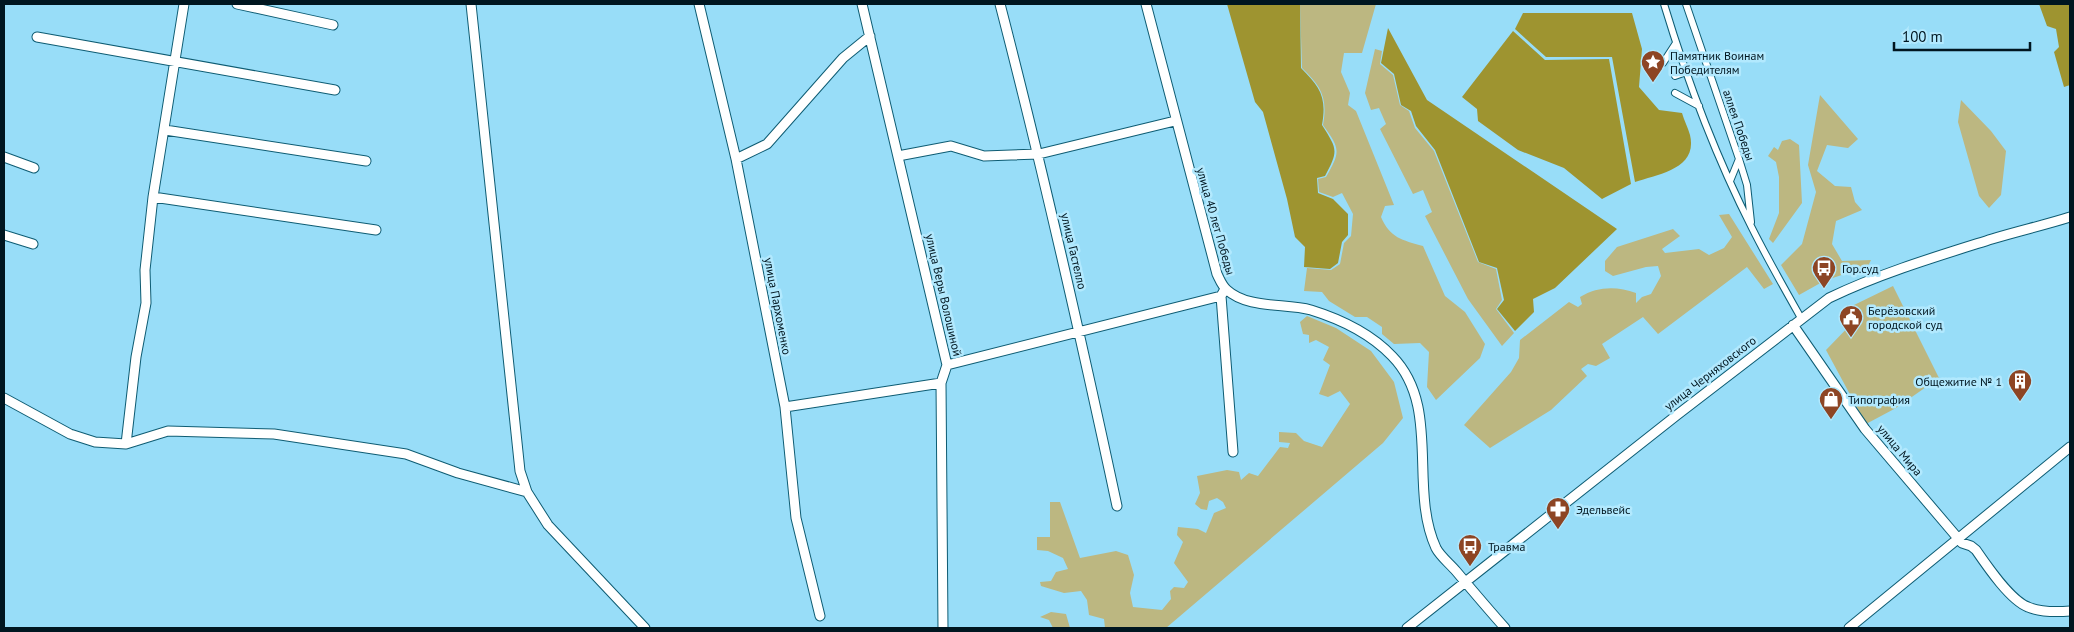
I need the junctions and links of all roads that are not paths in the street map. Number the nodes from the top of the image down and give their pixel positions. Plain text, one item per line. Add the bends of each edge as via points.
1 (184, 4) edge
2 (237, 4) edge
3 (471, 4) edge
4 (699, 4) edge
5 (862, 4) edge
6 (1000, 4) edge
7 (1146, 4) edge
8 (1664, 4) edge
9 (1686, 4) edge
10 (332, 25) dead end
11 (870, 36) junction
12 (37, 37) dead end
13 (1676, 43) junction
14 (175, 62) junction
15 (1663, 63) dead end
16 (1689, 70) junction
17 (1675, 76) dead end
18 (335, 90) dead end
19 (1675, 93) dead end
20 (1699, 106) junction
21 (1175, 121) junction
22 (165, 130) junction
23 (1039, 154) junction
24 (898, 156) junction
25 (4, 157) edge
26 (736, 159) junction
27 (1739, 159) junction
28 (366, 161) dead end
29 (34, 168) dead end
30 (1730, 181) junction
31 (153, 197) junction
32 (2070, 217) edge
33 (1752, 228) junction
34 (376, 230) dead end
35 (4, 235) edge
36 (33, 244) dead end
37 (1223, 292) junction
38 (1801, 318) junction
39 (1793, 325) junction
40 (1080, 332) junction
41 (947, 365) junction
42 (941, 382) junction
43 (4, 398) edge
44 (785, 407) junction
45 (126, 444) junction
46 (2070, 447) edge
47 (1233, 452) dead end
48 (527, 492) junction
49 (1117, 506) dead end
50 (1958, 539) junction
51 (1465, 582) junction
52 (2070, 611) edge
53 (820, 616) dead end
54 (645, 628) edge
55 (943, 628) edge
56 (1407, 628) edge
57 (1505, 628) edge
58 (1849, 628) edge

1 - 14 street
2 - 10 street
3 - 48 street via 517,448
4 - 26 street, улица Пархоменко
5 - 11 street, улица Веры Волошиной
6 - 23 street, улица Гастелло
7 - 21 street, улица 40 лет Победы
8 - 13 street
9 - 27 street, аллея Победы
11 - 24 street, улица Веры Волошиной
11 - 26 street via 843,58 767,144
12 - 14 street
13 - 15 street
13 - 16 street
14 - 18 street
14 - 22 street
16 - 17 street
16 - 20 street
19 - 20 street
20 - 30 street
21 - 23 street
21 - 37 street, улица 40 лет Победы
22 - 28 street
22 - 31 street
23 - 24 street via 984,156 951,146
23 - 40 street, улица Гастелло
24 - 41 street, улица Веры Волошиной
25 - 29 street
26 - 44 street, улица Пархоменко
27 - 30 street
27 - 33 street, аллея Победы via 1747,185
30 - 33 street
31 - 34 street
31 - 45 street via 145,270 146,303
32 - 38 street, улица Черняховского via 1857,285 1829,298
33 - 38 street
35 - 36 street
37 - 40 street
37 - 47 street
37 - 51 street, улица 40 лет Победы via 1250,301 1310,310 1368,336 1393,356 1411,381 1419,405 1426,514 1437,549
38 - 39 street, улица Черняховского
39 - 50 street, улица Мира via 1865,429
39 - 51 street, улица Черняховского
40 - 41 street
40 - 49 street, улица Гастелло
41 - 42 street, улица Веры Волошиной
42 - 44 street
42 - 55 street, улица Веры Волошиной
43 - 45 street via 70,434 95,442
44 - 53 street, улица Пархоменко via 796,518
45 - 48 street via 168,431 274,434 406,454 458,474
46 - 50 street
48 - 54 street via 548,525
50 - 52 street, улица Мира via 1976,550 2011,593 2028,607
50 - 58 street
51 - 56 street, улица Черняховского
51 - 57 street

